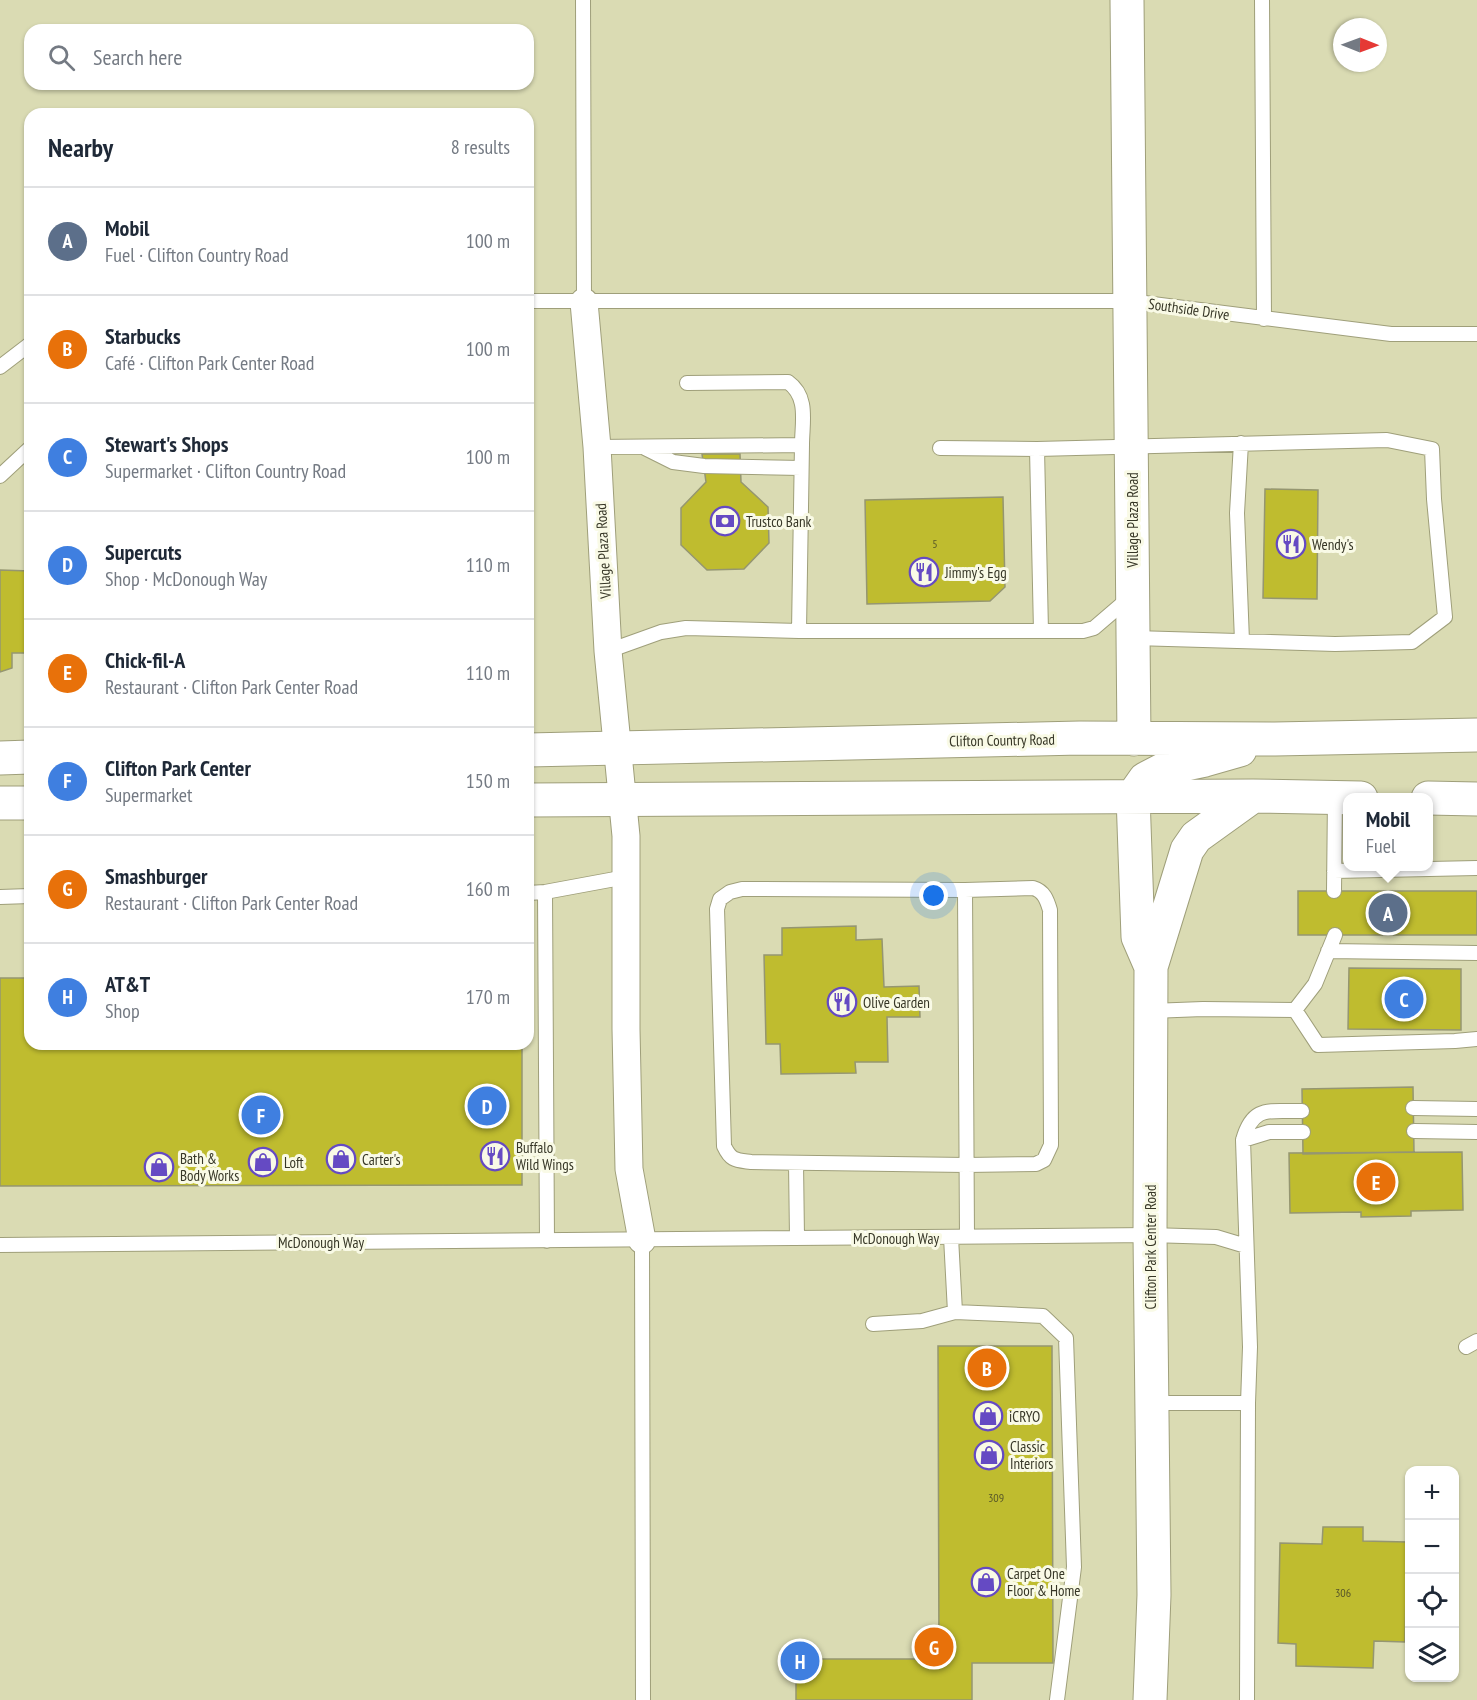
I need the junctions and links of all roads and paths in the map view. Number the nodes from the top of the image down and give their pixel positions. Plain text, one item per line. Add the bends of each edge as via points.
1 (583, 0) edge
2 (1127, 0) edge
3 (1262, 0) edge
4 (1129, 301) junction
5 (534, 302) edge
6 (584, 302) junction
7 (1264, 319) junction
8 (1477, 334) edge
9 (24, 349) edge
10 (0, 367) edge
11 (687, 383) dead end
12 (1241, 443) junction
13 (801, 445) junction
14 (597, 447) junction
15 (643, 447) junction
16 (940, 448) dead end
17 (1132, 448) junction
18 (1037, 449) junction
19 (24, 454) edge
20 (801, 468) junction
21 (0, 476) edge
22 (1133, 595) junction
23 (799, 631) junction
24 (1041, 631) junction
25 (1134, 638) junction
26 (1242, 641) junction
27 (608, 651) junction
28 (1477, 735) edge
29 (1134, 739) junction
30 (1275, 739) junction
31 (617, 748) junction
32 (534, 750) edge
33 (24, 757) edge
34 (0, 758) edge
35 (1133, 796) junction
36 (1253, 796) junction
37 (1343, 797) edge
38 (1433, 798) edge
39 (622, 799) junction
40 (1477, 799) edge
41 (534, 800) edge
42 (0, 803) edge
43 (24, 803) edge
44 (1343, 823) edge
45 (1477, 868) edge
46 (1433, 869) edge
47 (1334, 871) junction
48 (1343, 871) edge
49 (626, 877) junction
50 (964, 890) junction
51 (1334, 891) dead end
52 (545, 892) junction
53 (534, 893) edge
54 (24, 896) edge
55 (0, 897) edge
56 (1335, 935) dead end
57 (1328, 951) junction
58 (1477, 953) edge
59 (1151, 967) junction
60 (1295, 1010) junction
61 (1151, 1011) junction
62 (1477, 1038) edge
63 (1413, 1108) dead end
64 (1477, 1109) edge
65 (1302, 1111) dead end
66 (1413, 1131) dead end
67 (1303, 1132) dead end
68 (1477, 1132) edge
69 (1243, 1140) junction
70 (796, 1163) junction
71 (966, 1165) junction
72 (1150, 1235) junction
73 (951, 1237) junction
74 (967, 1237) junction
75 (797, 1238) junction
76 (642, 1240) junction
77 (547, 1241) junction
78 (0, 1245) edge
79 (1246, 1246) junction
80 (955, 1312) junction
81 (873, 1323) dead end
82 (1151, 1403) junction
83 (1248, 1403) junction
84 (643, 1700) edge
85 (1058, 1700) edge
86 (1150, 1700) edge
87 (1247, 1700) edge

1 - 6 lane
2 - 4 street, Southside Drive
3 - 7 lane
4 - 6 lane
4 - 7 lane, Southside Drive
4 - 17 street, Village Plaza Road
5 - 6 lane
6 - 14 street, Village Plaza Road
7 - 8 lane, Southside Drive via 1391,334
9 - 10 lane
11 - 13 lane via 788,382 797,388 803,402
12 - 17 lane
12 - 26 lane via 1237,513
12 - 26 lane via 1386,440 1432,449 1445,616 1412,642
13 - 15 lane
13 - 20 lane
14 - 15 lane
14 - 27 street, Village Plaza Road
15 - 20 lane via 673,462
16 - 18 lane
17 - 18 lane
17 - 22 street, Village Plaza Road
18 - 24 lane
19 - 21 lane
20 - 23 lane
22 - 24 lane via 1094,628
22 - 25 street, Village Plaza Road
23 - 24 lane
23 - 27 lane via 686,628 661,632
25 - 26 lane
25 - 29 street, Village Plaza Road
27 - 31 street, Village Plaza Road
28 - 30 street, Clifton Country Road
29 - 30 street, Clifton Country Road
29 - 31 street, Clifton Country Road
30 - 35 street via 1166,768 1145,779
31 - 32 street, Clifton Country Road
31 - 39 street, Village Plaza Road
33 - 34 street
35 - 36 street
35 - 39 street
35 - 59 street, Clifton Park Center Road via 1138,937
36 - 37 street
36 - 59 street via 1196,837 1187,850
38 - 40 street
39 - 41 street
39 - 49 street
42 - 43 street
44 - 47 lane
45 - 46 lane
47 - 48 lane
47 - 51 lane
49 - 52 lane
49 - 76 street via 629,1169
50 - 70 lane via 742,889 720,899 717,909 724,1146 736,1160
50 - 71 lane
50 - 71 lane via 1033,888 1047,900 1050,910 1049,1152 1036,1164
52 - 53 lane
52 - 77 lane
54 - 55 lane
56 - 57 lane
57 - 58 lane
57 - 60 lane via 1315,984
59 - 61 street, Clifton Park Center Road
60 - 61 lane
60 - 62 lane via 1318,1045
61 - 72 street, Clifton Park Center Road
63 - 64 lane
65 - 69 lane via 1264,1112 1253,1117
66 - 68 lane
67 - 69 lane via 1269,1132
69 - 79 lane
70 - 71 lane
70 - 75 lane
71 - 74 lane
72 - 74 lane, McDonough Way
72 - 79 lane, McDonough Way via 1216,1237
72 - 82 street, Clifton Park Center Road
73 - 74 lane, McDonough Way
73 - 75 lane, McDonough Way
73 - 80 lane
75 - 76 lane, McDonough Way
76 - 77 lane, McDonough Way
76 - 84 lane
77 - 78 lane, McDonough Way
79 - 83 lane
80 - 81 lane via 922,1321
80 - 85 lane via 1043,1316 1066,1338 1074,1567
82 - 83 lane
82 - 86 street, Clifton Park Center Road via 1154,1595
83 - 87 lane

